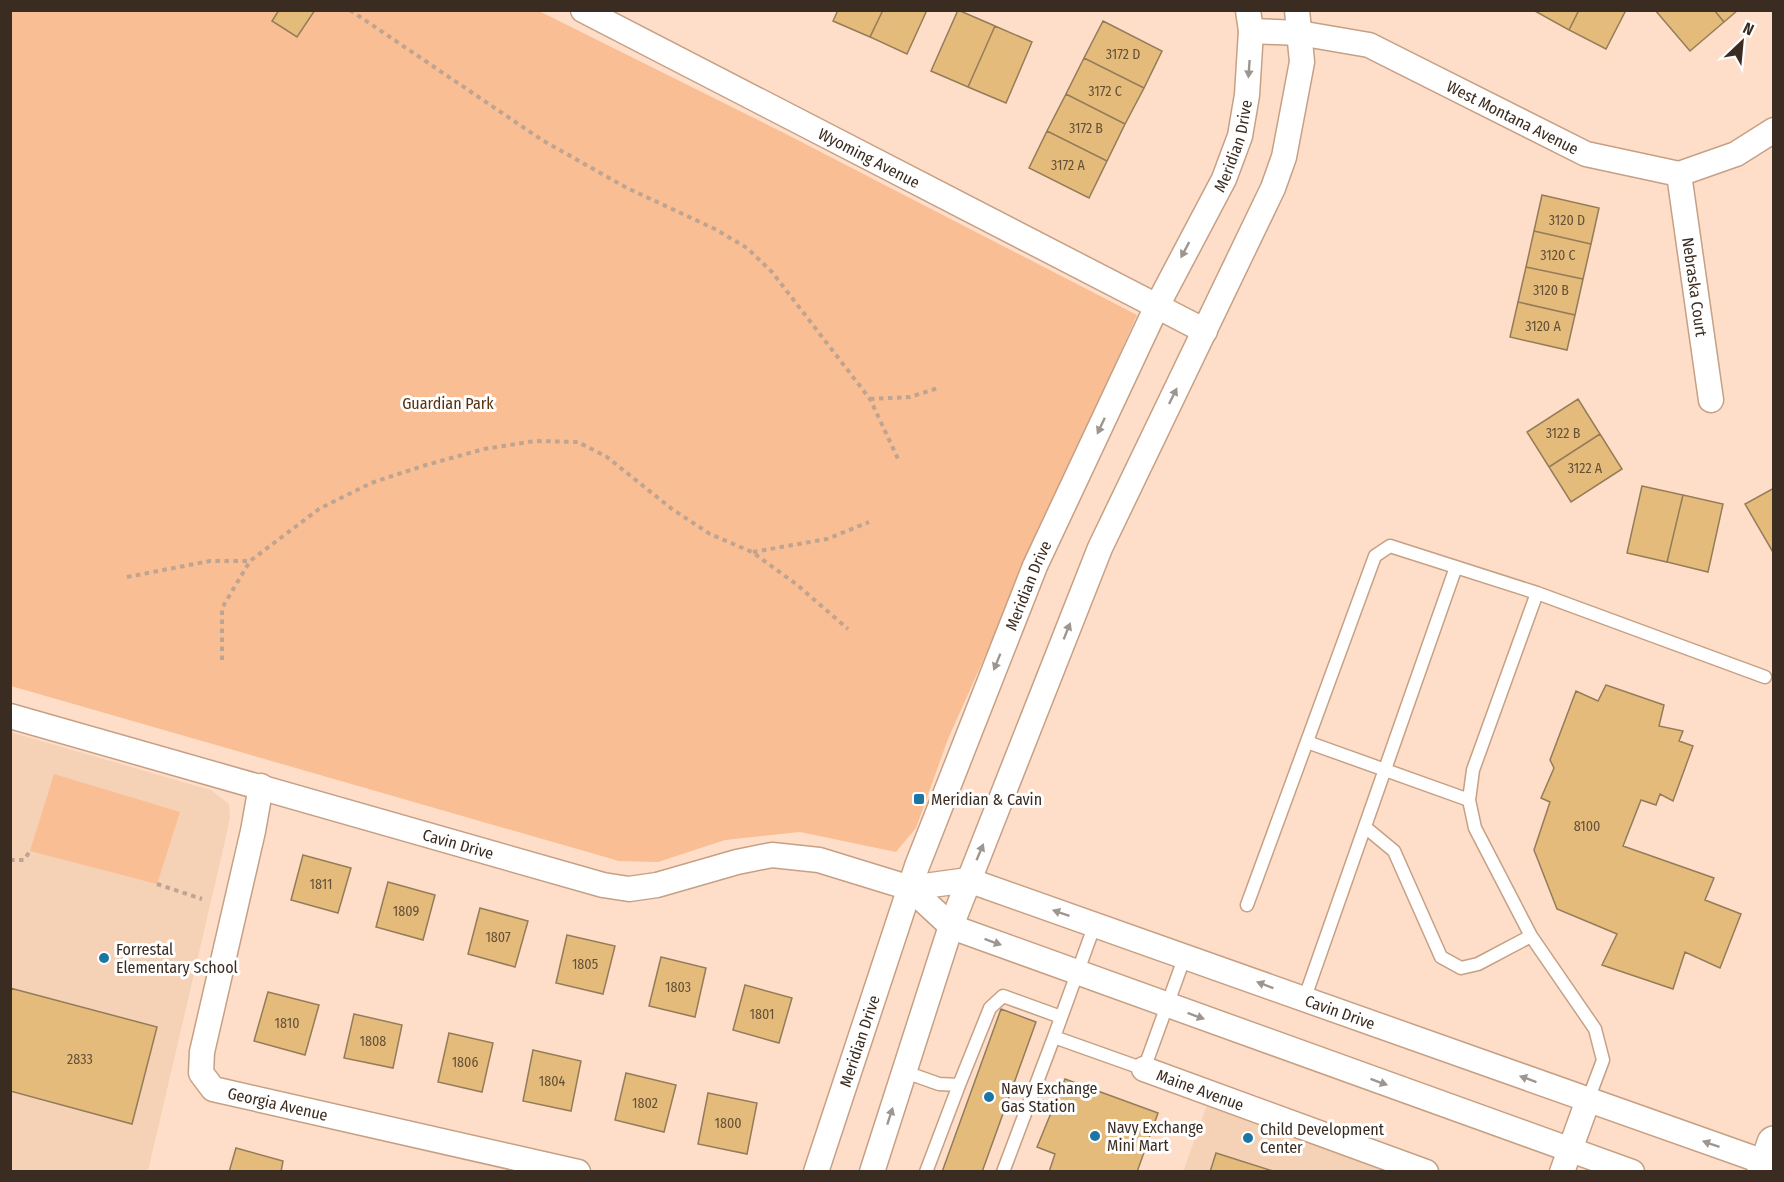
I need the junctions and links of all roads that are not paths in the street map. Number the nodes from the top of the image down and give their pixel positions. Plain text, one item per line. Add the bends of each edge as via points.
1 (583, 10) edge
2 (610, 17) edge
3 (1250, 21) edge
4 (1298, 22) edge
5 (1773, 130) edge
6 (1679, 174) junction
7 (1157, 306) junction
8 (1205, 331) junction
9 (1711, 400) dead end
10 (1456, 567) junction
11 (1537, 593) junction
12 (1765, 677) dead end
13 (10, 716) edge
14 (1307, 742) junction
15 (1384, 771) junction
16 (261, 786) junction
17 (1470, 800) junction
18 (1365, 826) junction
19 (968, 880) junction
20 (910, 888) junction
21 (1247, 905) dead end
22 (1095, 924) junction
23 (951, 926) junction
24 (1531, 936) junction
25 (1185, 956) junction
26 (1077, 972) junction
27 (1304, 1000) junction
28 (1167, 1005) junction
29 (1061, 1017) junction
30 (1054, 1037) junction
31 (1144, 1069) junction
32 (905, 1072) junction
33 (959, 1085) junction
34 (1588, 1100) junction
35 (1566, 1161) edge
36 (1769, 1161) edge
37 (578, 1172) edge
38 (816, 1172) edge
39 (872, 1172) edge
40 (926, 1172) edge
41 (1003, 1172) edge
42 (1426, 1172) edge
43 (1632, 1172) edge

1 - 2 street, Wyoming Avenue
2 - 7 street, Wyoming Avenue
3 - 4 street, West Montana Avenue
3 -> 7 street, Meridian Drive via 1247,95 1240,136 1224,179
4 - 6 street, West Montana Avenue via 1368,45 1586,154
4 - 8 street via 1302,62 1284,157 1261,215
5 - 6 street via 1736,154
6 - 9 street, Nebraska Court
7 - 8 street, Wyoming Avenue
7 -> 20 street, Meridian Drive via 1035,567
19 -> 8 street via 1100,548
10 - 11 lane
10 - 14 lane via 1390,546 1375,556
10 - 15 lane
11 - 12 lane
11 - 17 lane via 1473,770
13 - 16 street, Cavin Drive
14 - 15 lane
14 - 21 lane
15 - 17 lane
15 - 18 lane
16 - 20 street, Cavin Drive via 603,885 629,889 657,885 772,855 819,860
16 - 37 street, Georgia Avenue via 202,1052 201,1073 213,1089
17 - 24 lane via 1475,828
18 - 24 lane via 1394,851 1441,957 1461,968 1478,964
18 - 27 lane
19 - 20 street, Cavin Drive
22 -> 19 street, Cavin Drive
19 - 23 street
20 - 23 street, Cavin Drive
20 - 38 street, Meridian Drive
22 - 25 street, Cavin Drive
22 - 26 lane
23 -> 26 street, Cavin Drive
23 - 32 street
24 - 34 lane via 1594,1029 1603,1060
27 -> 25 street, Cavin Drive
25 - 28 lane
26 - 28 street, Cavin Drive
26 - 29 lane
34 -> 27 street, Cavin Drive
28 - 31 lane
28 -> 35 street, Cavin Drive
29 - 30 lane
29 - 33 lane via 1003,996 990,1008
30 - 31 lane
30 - 41 lane
31 - 42 street, Maine Avenue
32 - 33 lane via 939,1084
39 -> 32 street
33 - 40 lane
34 - 35 street
36 -> 34 street, Cavin Drive
35 - 43 street, Cavin Drive

